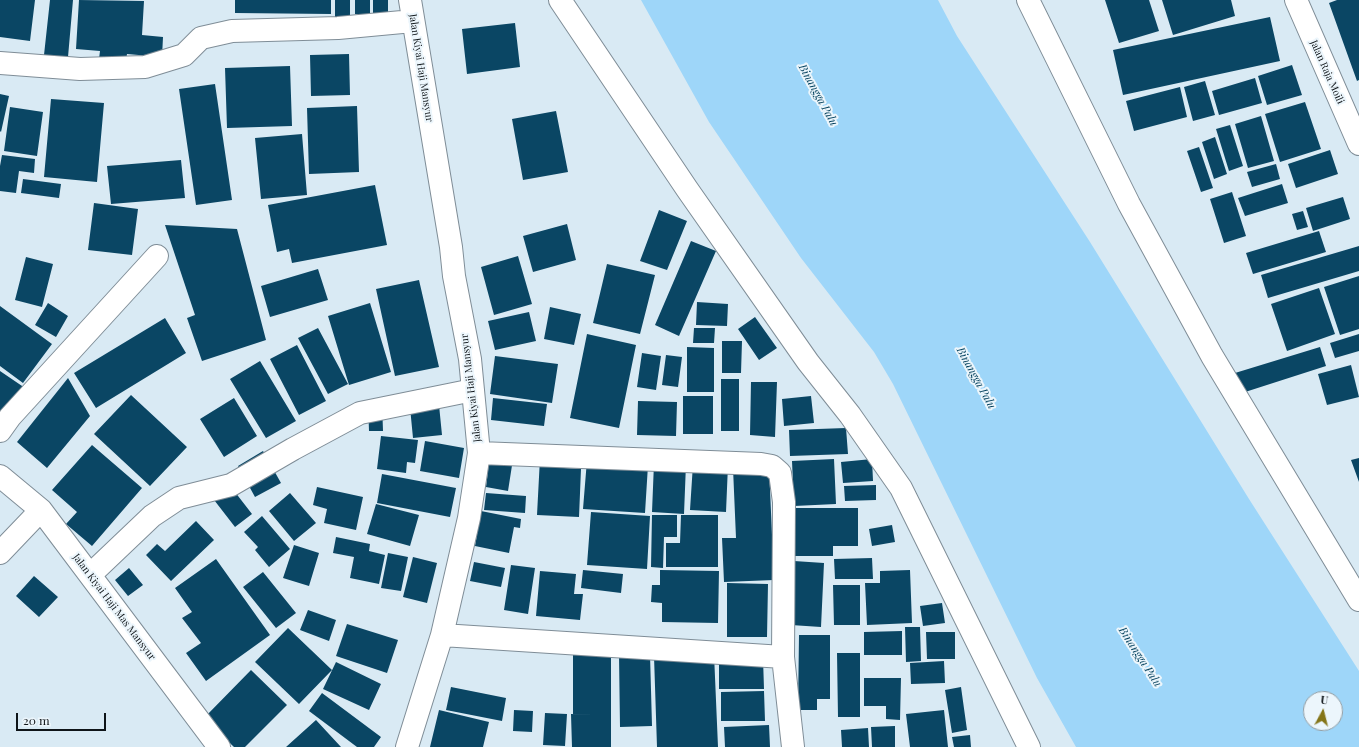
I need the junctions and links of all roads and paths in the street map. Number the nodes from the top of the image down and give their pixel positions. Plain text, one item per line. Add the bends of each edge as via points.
1 (560, 0) edge
2 (1028, 0) edge
3 (1296, 0) edge
4 (411, 10) edge
5 (0, 63) edge
6 (1359, 144) edge
7 (157, 256) dead end
8 (473, 390) junction
9 (0, 431) edge
10 (479, 453) junction
11 (0, 476) edge
12 (37, 507) junction
13 (0, 553) edge
14 (90, 575) junction
15 (1359, 600) edge
16 (442, 635) junction
17 (783, 657) junction
18 (219, 747) edge
19 (407, 747) edge
20 (793, 747) edge
21 (1029, 747) edge

1 - 21 street via 687,189 808,362 850,415 901,488
2 - 15 street via 1129,204 1212,356
3 - 6 street, Jalan Raja Moili
4 - 5 street via 338,28 232,31 201,38 184,55 146,67 80,69
4 - 8 street, Jalan Kiyai Haji Mansyur via 470,359
7 - 9 street
8 - 10 street, Jalan Kiyai Haji Mansyur
8 - 14 street via 360,413 231,485 178,498 152,516
10 - 16 street, Jalan Kiyai Haji Mansyur via 469,518
10 - 17 street via 772,466 780,473 784,502
11 - 12 street, Jalan Kiyai Haji Mas Mansyur
12 - 13 street
12 - 14 street, Jalan Kiyai Haji Mas Mansyur
14 - 18 street, Jalan Kiyai Haji Mas Mansyur
16 - 17 street
16 - 19 street, Jalan Kiyai Haji Mansyur
17 - 20 street

